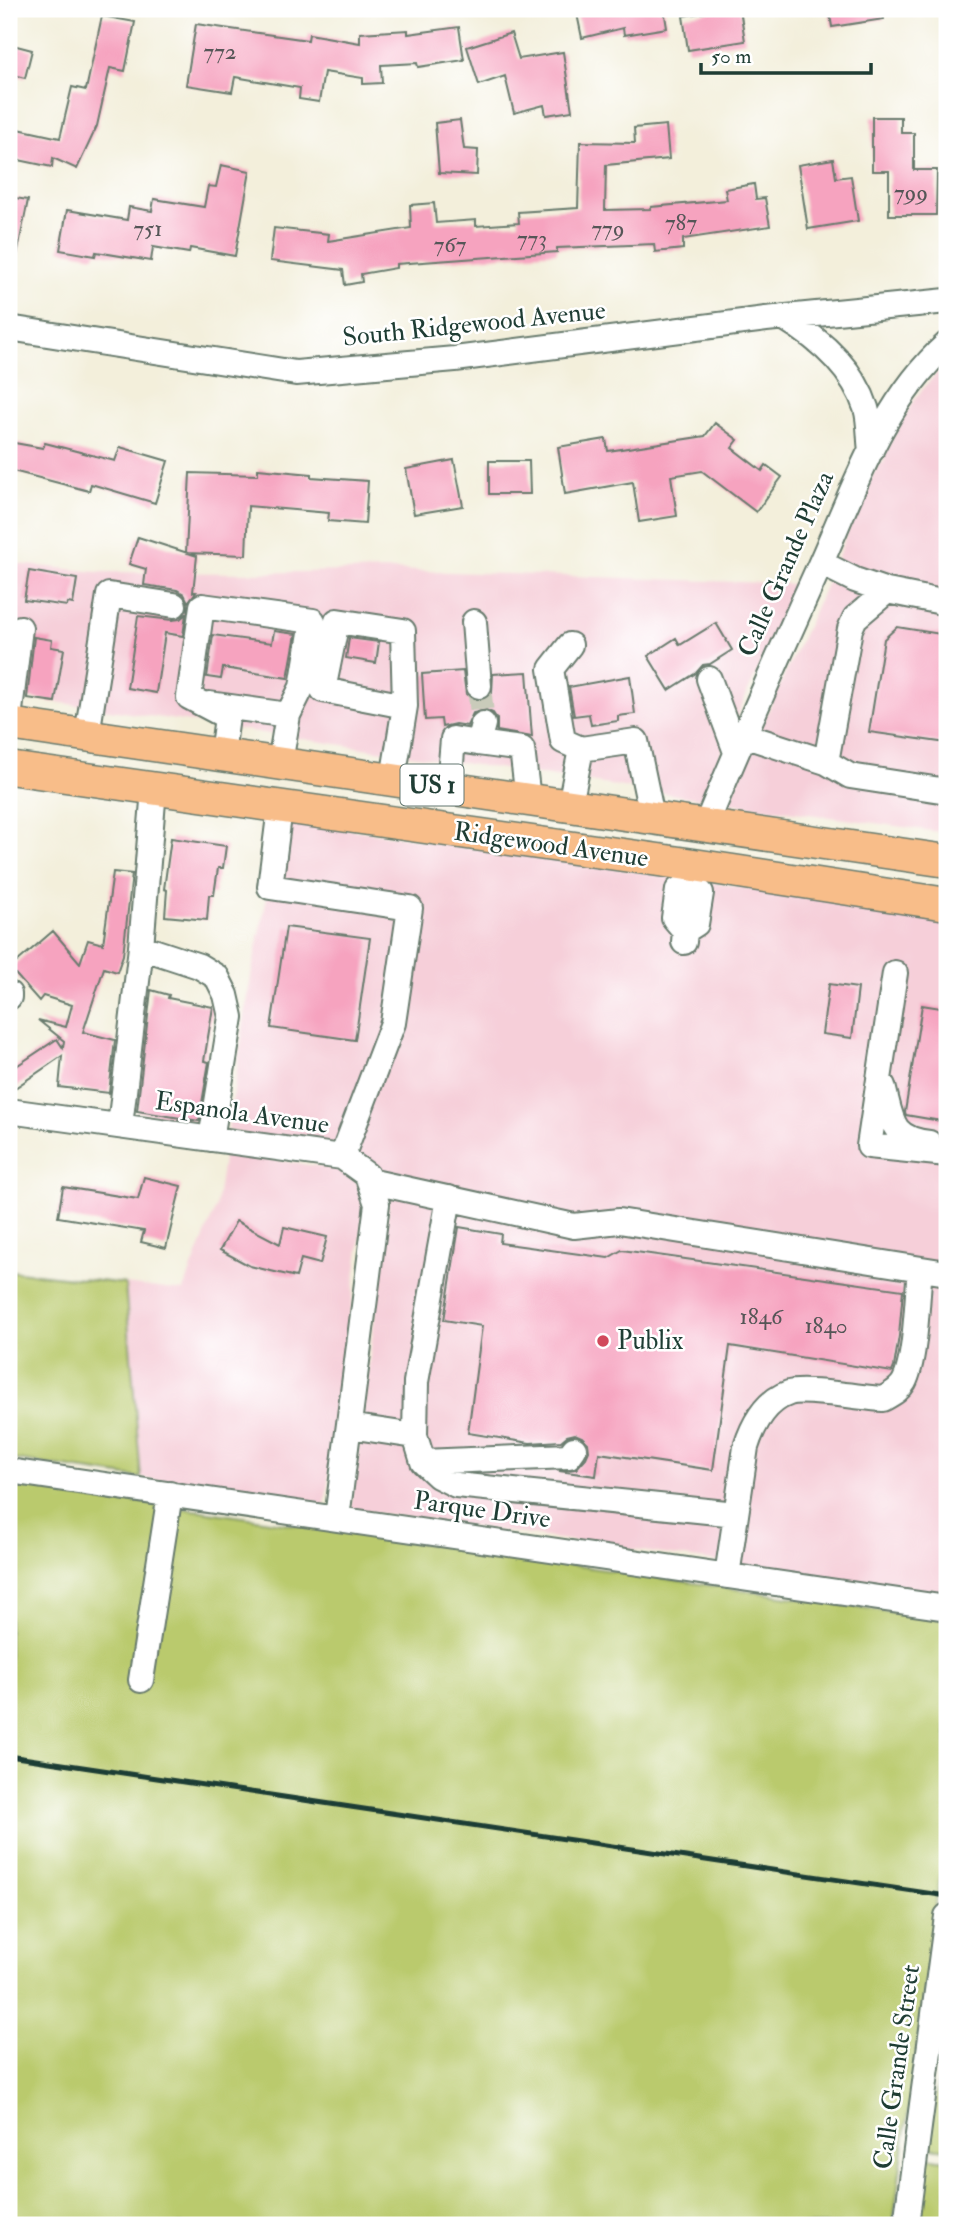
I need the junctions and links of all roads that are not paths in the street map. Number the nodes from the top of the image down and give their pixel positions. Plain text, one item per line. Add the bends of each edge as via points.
1 (947, 301) edge
2 (783, 317) junction
3 (9, 328) edge
4 (947, 344) edge
5 (871, 451) junction
6 (821, 563) junction
7 (887, 591) junction
8 (947, 603) edge
9 (174, 605) dead end
10 (474, 622) dead end
11 (20, 628) dead end
12 (570, 645) dead end
13 (709, 679) dead end
14 (479, 686) tunnel mouth
15 (199, 702) junction
16 (405, 706) dead end
17 (288, 715) junction
18 (9, 722) edge
19 (87, 735) junction
20 (739, 743) junction
21 (582, 749) junction
22 (222, 754) junction
23 (826, 762) junction
24 (280, 763) junction
25 (9, 768) edge
26 (343, 772) junction
27 (393, 779) junction
28 (449, 787) junction
29 (154, 789) junction
30 (947, 791) edge
31 (528, 799) junction
32 (570, 805) junction
33 (280, 808) junction
34 (652, 817) junction
35 (706, 825) junction
36 (947, 861) edge
37 (693, 874) junction
38 (947, 904) edge
39 (684, 937) dead end
40 (141, 947) junction
41 (895, 972) dead end
42 (880, 1075) junction
43 (9, 1111) edge
44 (120, 1126) junction
45 (947, 1137) edge
46 (211, 1139) junction
47 (947, 1154) edge
48 (342, 1157) junction
49 (369, 1181) junction
50 (449, 1198) junction
51 (920, 1269) junction
52 (947, 1273) edge
53 (349, 1426) junction
54 (415, 1436) junction
55 (573, 1449) dead end
56 (423, 1462) junction
57 (9, 1471) edge
58 (170, 1494) junction
59 (736, 1514) junction
60 (337, 1518) junction
61 (727, 1576) junction
62 (947, 1608) edge
63 (141, 1680) dead end
64 (947, 1916) edge
65 (906, 2225) edge

1 - 2 street, South Ridgewood Avenue
2 - 3 street, South Ridgewood Avenue via 455,359 296,373
2 - 5 street via 830,352 853,381 866,409
4 - 5 street, Calle Grande Plaza via 905,389
5 - 6 street, Calle Grande Plaza
6 - 7 street
6 - 20 street, Calle Grande Plaza
7 - 8 street
7 - 23 street via 855,618 850,629
9 - 19 street via 108,595
10 - 14 street
11 - 18 street
12 - 21 street via 551,669 563,741
13 - 20 street
15 - 17 street
15 - 17 street via 189,697 202,606 313,621 302,687
15 - 22 street via 227,717
16 - 27 street
17 - 24 street
18 - 19 main road, US 1
19 - 22 main road, Ridgewood Avenue / US 1
20 - 23 street
20 - 35 street, Calle Grande Plaza
21 - 32 street
21 - 34 street via 636,741
22 - 24 main road, Ridgewood Avenue / US 1
23 - 30 street via 850,776
24 - 26 main road, Ridgewood Avenue / US 1
25 - 29 main road, US 1
26 - 27 main road, Ridgewood Avenue / US 1
26 - 33 main road via 311,782
27 - 28 main road, Ridgewood Avenue / US 1
28 - 31 main road, Ridgewood Avenue / US 1
28 - 31 street via 453,739 481,734 522,749
29 - 33 main road, Ridgewood Avenue / US 1
29 - 40 street
31 - 32 main road, Ridgewood Avenue / US 1
32 - 34 main road, Ridgewood Avenue / US 1
33 - 37 main road, Ridgewood Avenue / US 1
33 - 48 street via 270,887 410,908 393,1023
34 - 35 main road, Ridgewood Avenue / US 1
35 - 36 main road, Ridgewood Avenue / US 1
37 - 38 main road, Ridgewood Avenue / US 1
37 - 39 street via 702,892 696,924
40 - 44 street
40 - 46 street via 199,966 216,977 226,995 231,1017
41 - 42 street
42 - 45 street via 896,1129 912,1141 936,1144
42 - 47 street via 869,1146
43 - 44 street, Espanola Avenue
44 - 46 street, Espanola Avenue
46 - 48 street, Espanola Avenue
48 - 49 street, Espanola Avenue
49 - 50 street
49 - 53 street via 377,1204
50 - 51 street via 574,1226 619,1221
50 - 54 street via 416,1382
51 - 52 street
51 - 59 street via 910,1368 903,1384 883,1399 791,1392 777,1399 752,1427
53 - 54 street
53 - 60 street
54 - 56 street
55 - 56 street via 569,1456
56 - 59 street via 456,1485
57 - 58 street, Parque Drive
58 - 60 street, Parque Drive
58 - 63 street
59 - 61 street
60 - 61 street, Parque Drive
61 - 62 street, Parque Drive
64 - 65 street, Calle Grande Street

